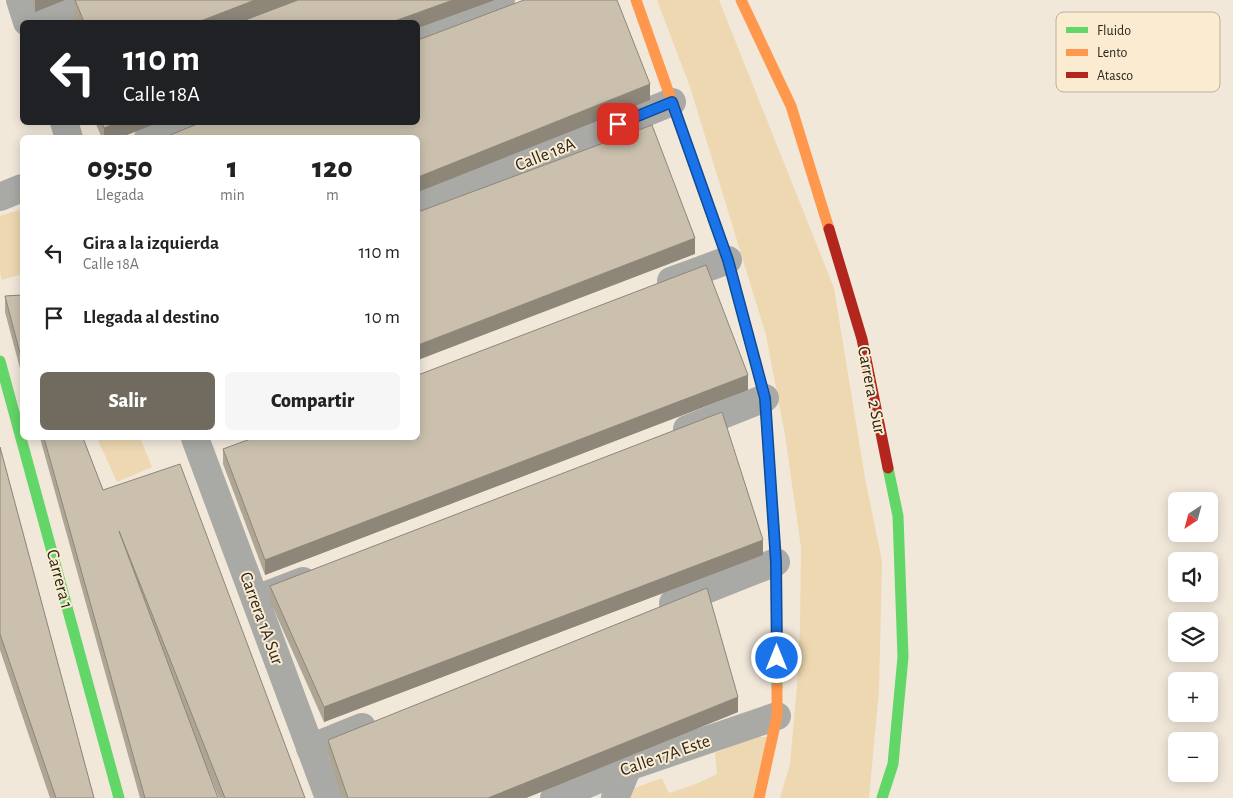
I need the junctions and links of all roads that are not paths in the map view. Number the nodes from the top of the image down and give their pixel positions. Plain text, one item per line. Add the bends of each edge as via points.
1 (20, 0) edge
2 (94, 0) edge
3 (501, 0) edge
4 (636, 0) edge
5 (741, 0) edge
6 (26, 20) edge
7 (45, 20) edge
8 (420, 31) edge
9 (672, 102) junction
10 (180, 125) edge
11 (155, 135) edge
12 (20, 189) edge
13 (0, 197) edge
14 (420, 205) edge
15 (728, 260) junction
16 (646, 291) edge
17 (0, 361) edge
18 (765, 398) junction
19 (20, 434) edge
20 (663, 438) edge
21 (22, 440) edge
22 (200, 449) edge
23 (230, 451) edge
24 (776, 562) junction
25 (330, 570) edge
26 (256, 599) junction
27 (648, 613) edge
28 (777, 716) junction
29 (383, 719) edge
30 (310, 748) junction
31 (628, 767) junction
32 (119, 798) edge
33 (329, 798) edge
34 (554, 798) edge
35 (615, 798) edge
36 (760, 798) edge
37 (882, 798) edge

1 - 6 street
2 - 7 street
3 - 8 street
4 - 9 street
5 - 37 street, Carrera 2 Sur via 792,106 862,339 898,516 903,657 893,764
9 - 14 street, Calle 18A
9 - 15 street
10 - 11 street
12 - 13 street
15 - 16 street
15 - 18 street
17 - 19 street, Carrera 1
18 - 20 street
18 - 24 street
21 - 32 street, Carrera 1
22 - 23 street
22 - 26 street, Carrera 1A Sur
24 - 27 street
24 - 28 street
25 - 26 street
26 - 30 street, Carrera 1A Sur
28 - 31 street, Calle 17A Este
28 - 36 street
29 - 30 street
30 - 33 street, Carrera 1A Sur
31 - 34 street, Calle 17A Este
31 - 35 street

